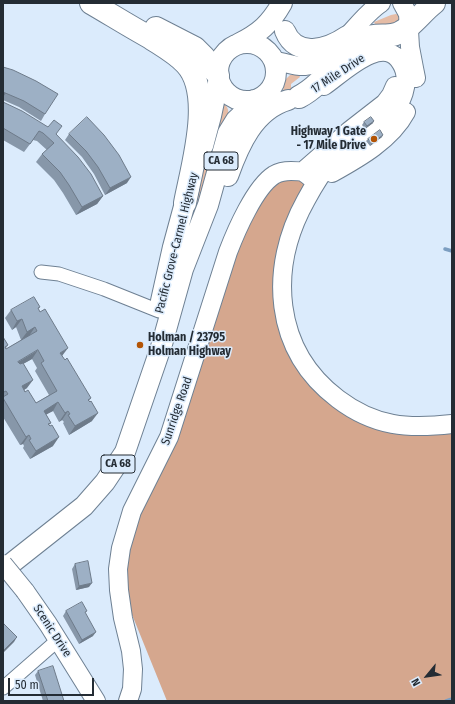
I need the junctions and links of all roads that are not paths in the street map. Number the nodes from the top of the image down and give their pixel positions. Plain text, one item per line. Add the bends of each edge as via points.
1 (91, 3) edge
2 (105, 3) edge
3 (282, 3) edge
4 (294, 3) edge
5 (381, 3) edge
6 (402, 3) edge
7 (434, 3) edge
8 (409, 26) junction
9 (285, 31) junction
10 (347, 36) junction
11 (238, 44) junction
12 (274, 59) junction
13 (218, 76) junction
14 (294, 98) junction
15 (256, 99) junction
16 (309, 177) junction
17 (185, 203) junction
18 (200, 228) junction
19 (41, 272) dead end
20 (159, 311) junction
21 (146, 385) junction
22 (452, 424) edge
23 (3, 564) edge
24 (3, 570) edge
25 (58, 640) junction
26 (3, 688) edge
27 (96, 701) edge
28 (128, 701) edge

1 - 17 highway via 174,54 187,64 194,76 199,98 199,128
2 - 13 highway via 190,45 201,54
3 - 11 main road, CA 68 via 267,26
4 - 9 main road, CA 68
5 - 10 main road, 17 Mile Drive
6 - 8 main road via 408,14
7 - 8 highway
8 - 14 highway via 397,34 361,40 313,88
8 - 16 main road via 415,85 411,102 402,118 383,139 345,166
9 - 10 main road via 292,42 309,49 328,46
9 - 12 main road, CA 68
10 - 12 main road, 17 Mile Drive via 325,57 310,65 298,66
11 - 12 main road via 257,45
11 - 13 main road, CA 68 via 222,56 218,65
12 - 15 main road, CA 68 via 274,82 269,90
13 - 15 main road via 224,89 233,97 246,101
13 - 17 main road, Pacific Grove-Carmel Highway / CA 68 via 209,125
14 - 15 main road, 17 Mile Drive via 275,102
14 - 16 main road, 17 Mile Drive via 320,89 369,54 383,51 393,65 395,87 388,99 349,131
14 - 18 main road via 265,112 248,133 238,150 219,197
15 - 18 main road, Pacific Grove-Carmel Highway / CA 68 via 230,129
16 - 22 main road via 301,209 290,233 282,272 287,328 297,352 316,379 331,394 349,408 366,416 403,426
16 - 28 main road, Sunridge Road via 283,172 269,178 238,227 169,437 128,523 118,569 121,609 133,660 132,689
17 - 20 main road, Pacific Grove-Carmel Highway / CA 68
18 - 21 main road, Pacific Grove-Carmel Highway / CA 68 via 183,269 162,344
19 - 20 street via 59,274
20 - 21 main road, Pacific Grove-Carmel Highway / CA 68
21 - 24 main road, Pacific Grove-Carmel Highway / CA 68 via 127,447 116,468 80,510
23 - 25 main road, Scenic Drive, bridge
25 - 26 street
25 - 27 main road, Scenic Drive

